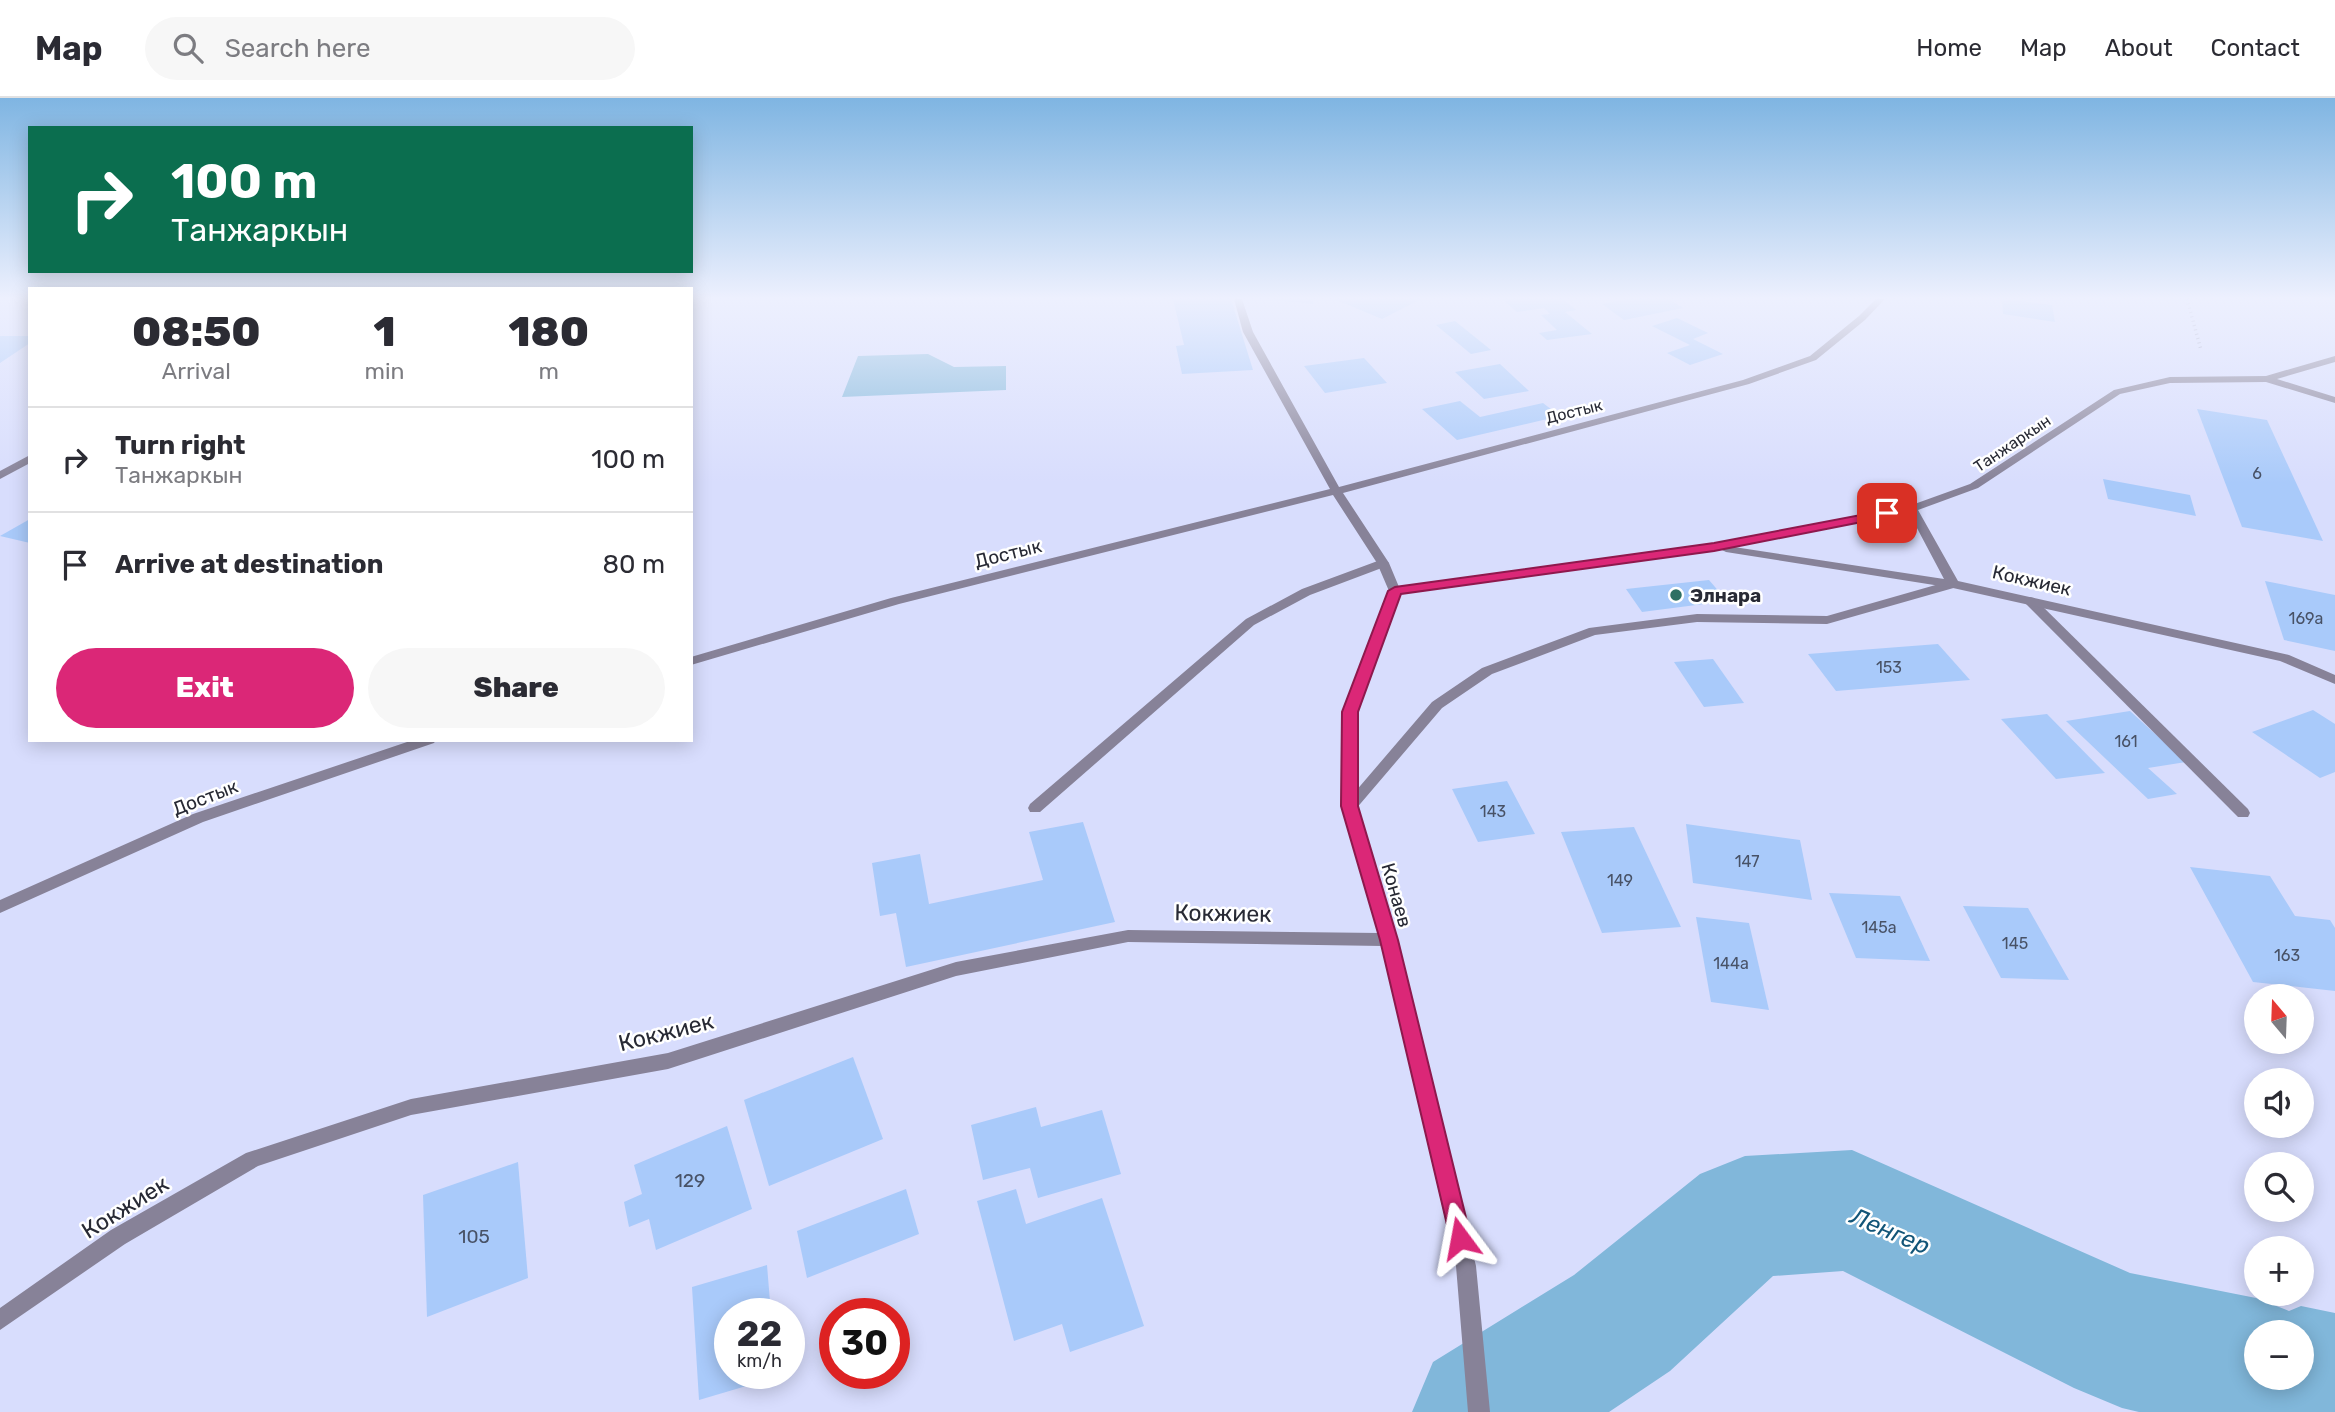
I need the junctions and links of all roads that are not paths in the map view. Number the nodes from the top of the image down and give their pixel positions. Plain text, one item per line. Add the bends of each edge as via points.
1 (1264, 360) edge
2 (1807, 360) edge
3 (2331, 360) edge
4 (2267, 379) junction
5 (2335, 400) edge
6 (28, 459) edge
7 (0, 476) edge
8 (1336, 491) junction
9 (1912, 509) junction
10 (1714, 547) junction
11 (1383, 563) junction
12 (1953, 584) junction
13 (1395, 591) junction
14 (2030, 601) junction
15 (693, 660) edge
16 (2335, 680) edge
17 (423, 742) edge
18 (1350, 806) junction
19 (1035, 808) dead end
20 (2243, 813) dead end
21 (0, 906) edge
22 (1389, 940) junction
23 (0, 1320) edge
24 (1479, 1412) edge

1 - 8 street
2 - 8 street, Достык via 1746,382
3 - 4 street, Танжаркын
4 - 5 street, Танжаркын
4 - 9 street, Танжаркын via 2171,380 2117,392 1974,486
6 - 7 street
8 - 11 street
8 - 15 street, Достык via 895,601
9 - 10 street, Танжаркын
9 - 12 street
10 - 12 street, Кокжиек
10 - 13 street, Танжаркын
11 - 13 street
11 - 19 street via 1306,592 1250,622
12 - 14 street, Кокжиек
12 - 18 street via 1827,620 1697,618 1593,631 1487,671 1437,705
13 - 18 street, Конаев via 1350,712
14 - 16 street, Кокжиек via 2284,658
14 - 20 street
17 - 21 street, Достык via 198,818
18 - 22 street, Конаев
22 - 23 street, Кокжиек via 1128,936 956,970 668,1061 411,1107 253,1159 118,1237
22 - 24 street, Конаев via 1466,1266

